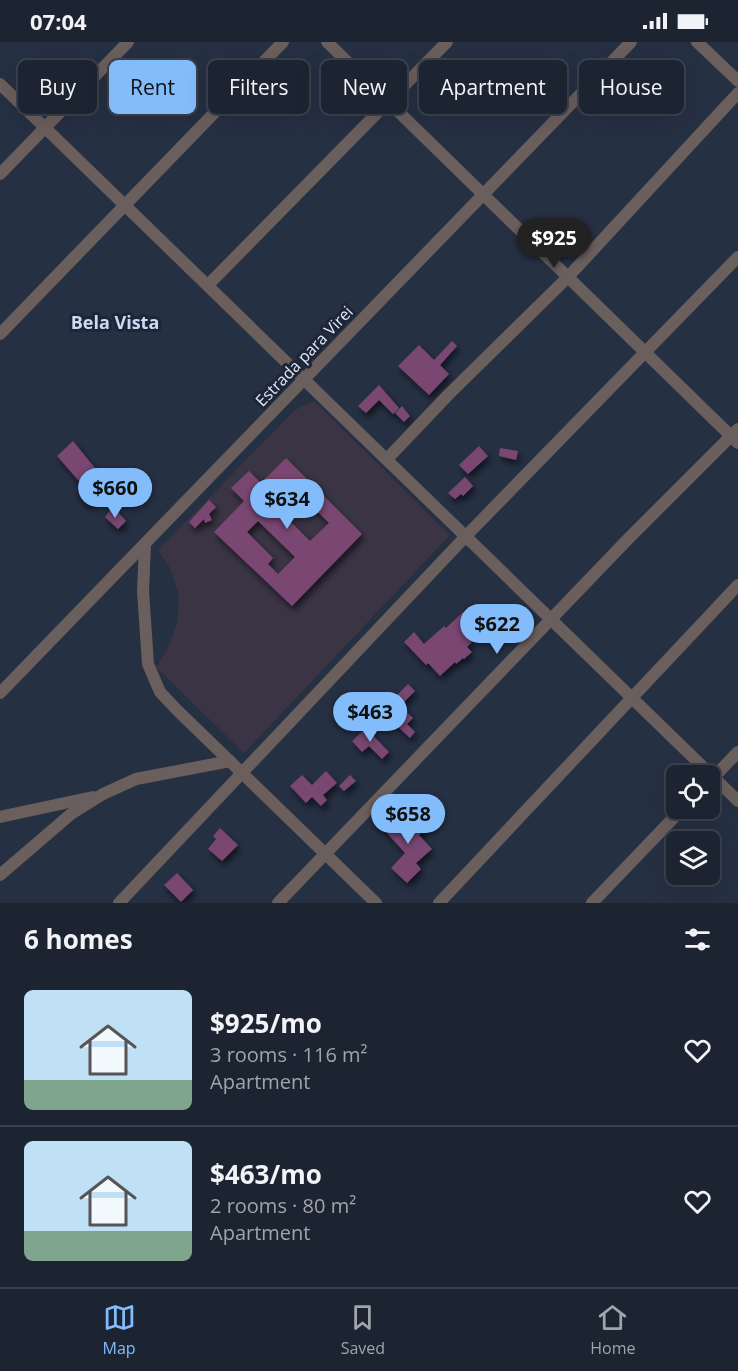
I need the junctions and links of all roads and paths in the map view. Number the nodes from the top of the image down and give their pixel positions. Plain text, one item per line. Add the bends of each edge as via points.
1 (128, 42) edge
2 (283, 42) edge
3 (327, 42) edge
4 (447, 42) edge
5 (631, 42) edge
6 (697, 42) edge
7 (346, 60) edge
8 (738, 81) edge
9 (407, 82) edge
10 (0, 84) edge
11 (738, 93) edge
12 (375, 114) edge
13 (401, 114) edge
14 (45, 128) junction
15 (0, 174) edge
16 (483, 194) junction
17 (125, 205) junction
18 (738, 257) edge
19 (568, 277) junction
20 (207, 285) junction
21 (0, 334) edge
22 (646, 353) junction
23 (304, 379) junction
24 (736, 436) edge
25 (387, 459) junction
26 (466, 536) junction
27 (145, 544) junction
28 (738, 585) edge
29 (552, 620) junction
30 (0, 693) edge
31 (632, 698) junction
32 (738, 752) edge
33 (230, 761) junction
34 (698, 765) edge
35 (720, 771) edge
36 (243, 774) junction
37 (720, 786) edge
38 (103, 794) junction
39 (738, 801) edge
40 (0, 817) edge
41 (672, 819) edge
42 (326, 854) junction
43 (0, 874) edge
44 (119, 903) edge
45 (278, 903) edge
46 (376, 903) edge
47 (439, 903) edge
48 (592, 903) edge

1 - 14 street
2 - 17 street
3 - 7 street
4 - 9 street
5 - 16 street, Estrada para Virei
6 - 8 street
10 - 14 street
11 - 19 street
12 - 20 street
13 - 16 street
14 - 15 street
14 - 17 street
16 - 19 street
16 - 23 street, Estrada para Virei
17 - 20 street
17 - 21 street
18 - 22 street
19 - 22 street
19 - 25 street
20 - 23 street
22 - 24 street
22 - 26 street
23 - 25 street
23 - 27 street, Estrada para Virei
24 - 29 street
25 - 26 street
26 - 29 street
26 - 36 street
27 - 30 street, Estrada para Virei
27 - 33 street via 143,591 148,664 160,692
28 - 31 street
29 - 31 street
29 - 42 street
31 - 34 street
31 - 47 street
32 - 35 street
33 - 36 street
33 - 38 street via 136,779
36 - 42 street
36 - 44 street
37 - 39 street
38 - 40 street
38 - 43 street via 71,814
41 - 48 street
42 - 45 street
42 - 46 street

